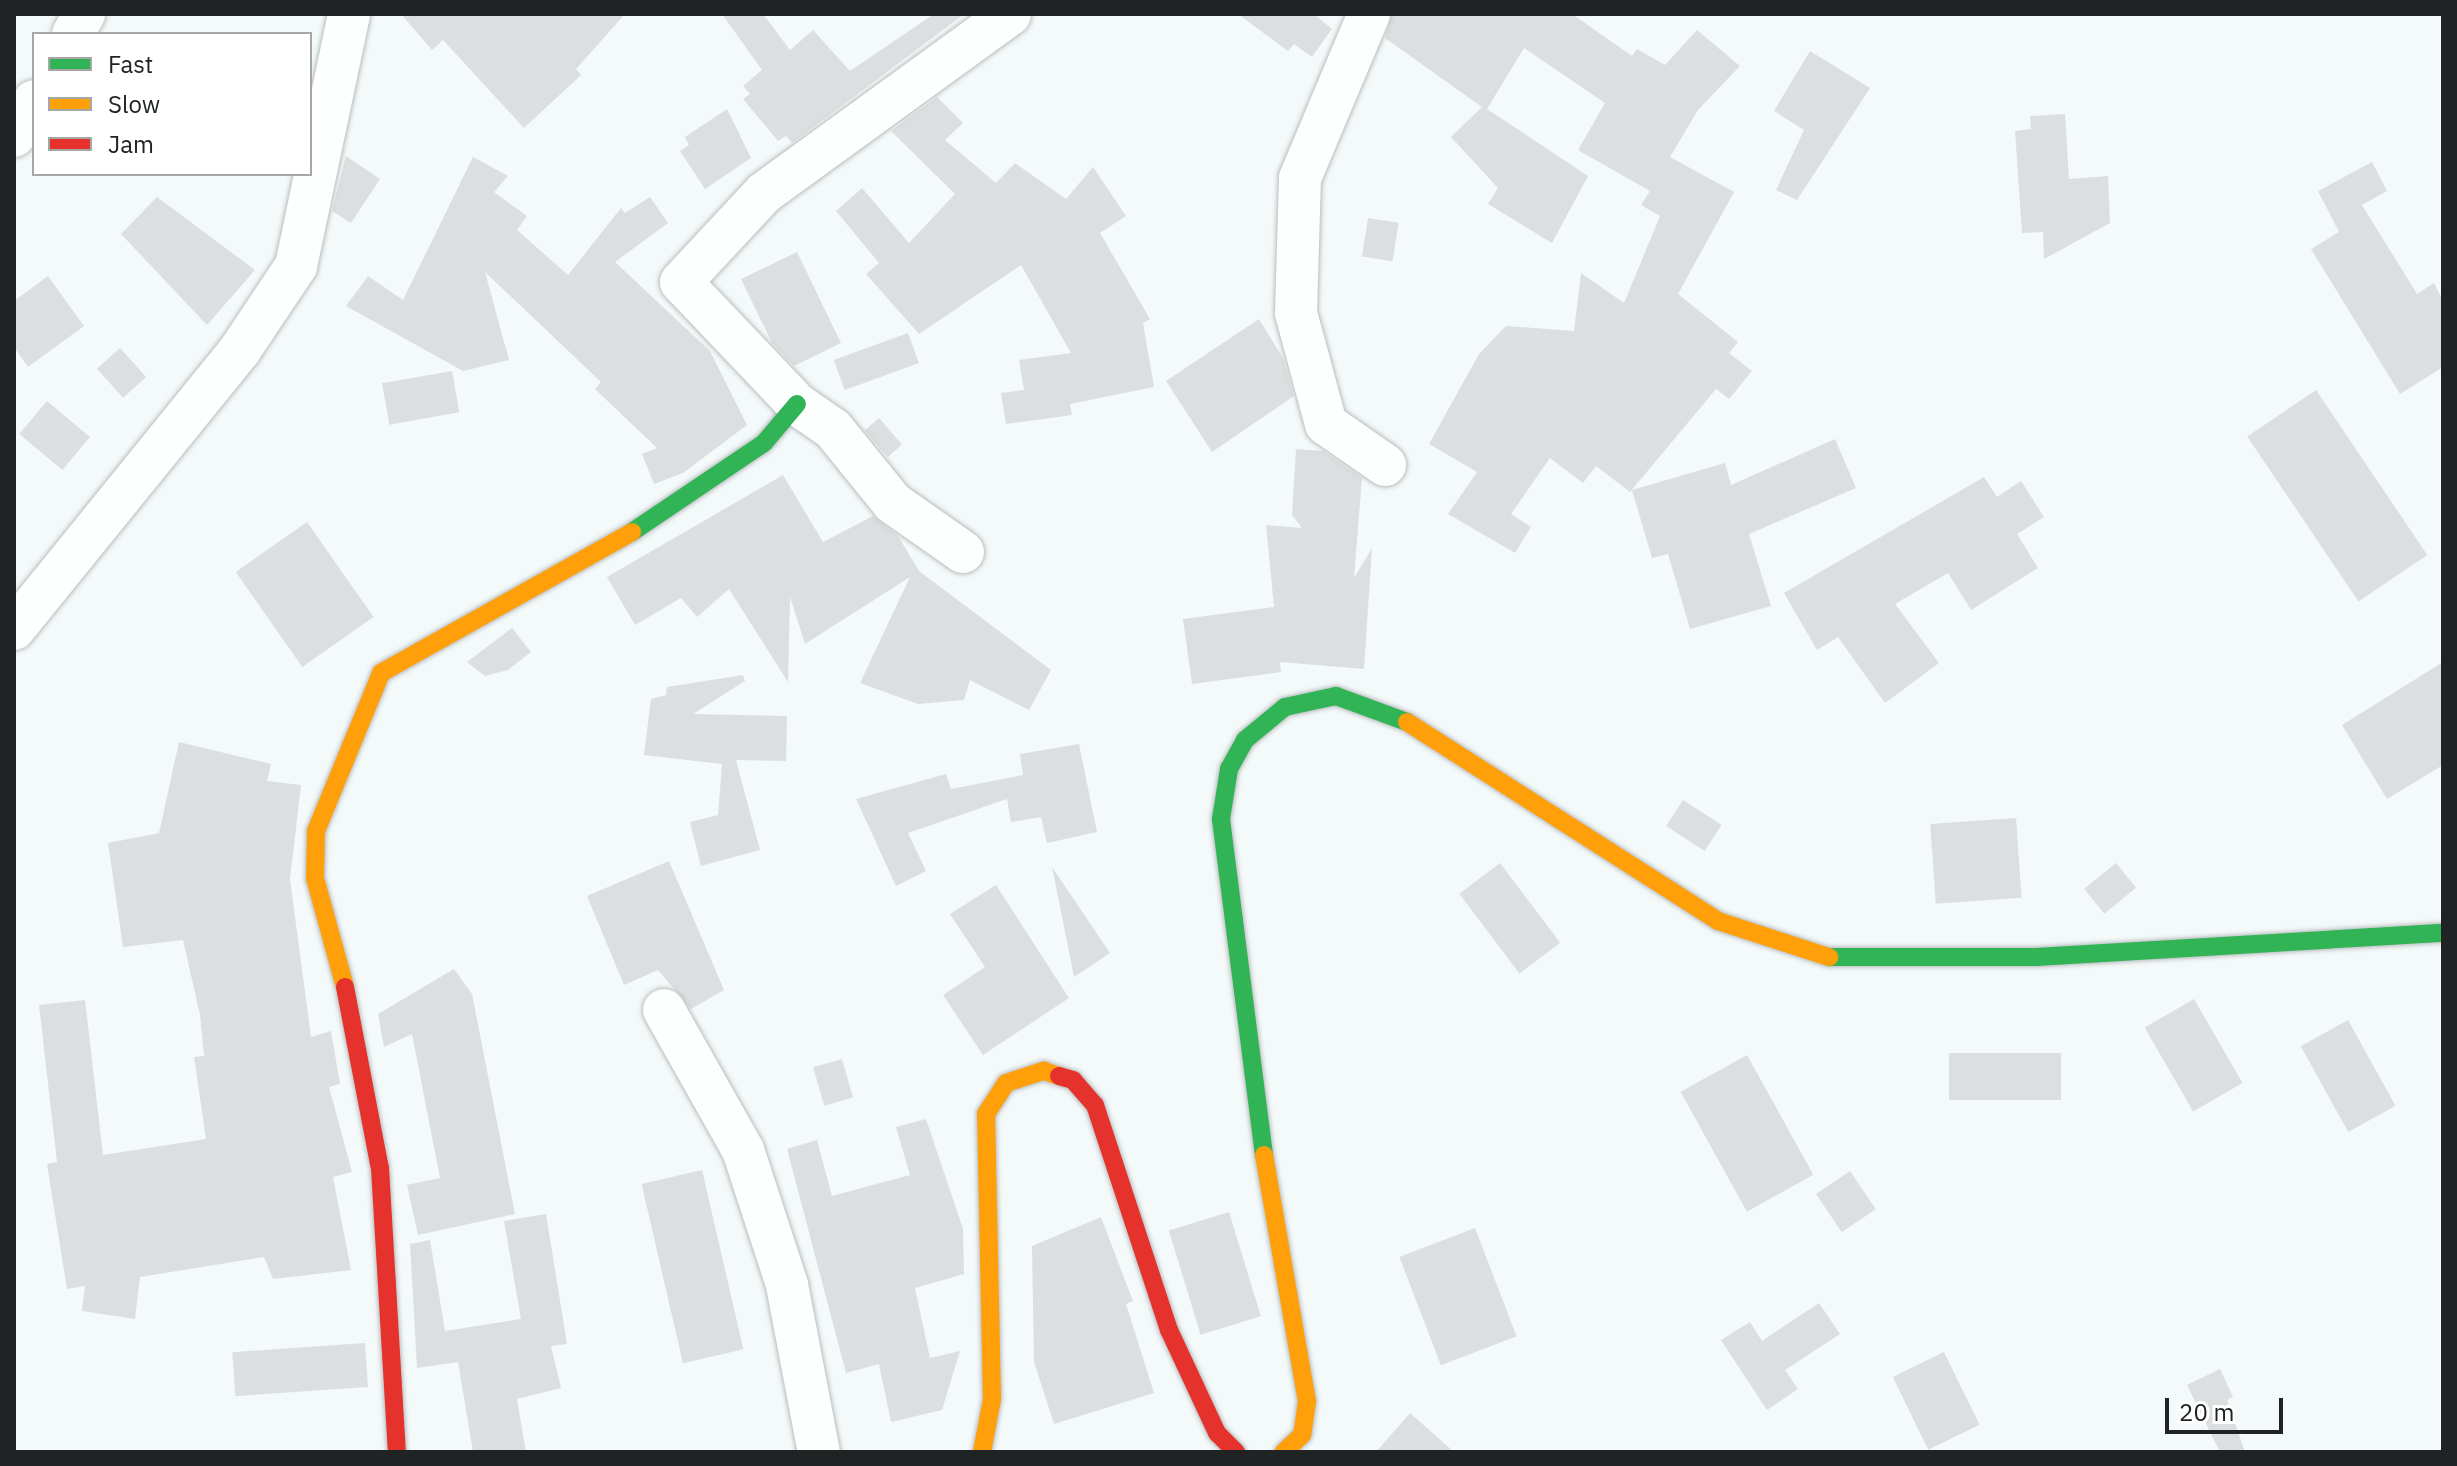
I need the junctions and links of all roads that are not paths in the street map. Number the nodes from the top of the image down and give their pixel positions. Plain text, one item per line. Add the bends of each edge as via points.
1 (84, 14) edge
2 (349, 14) edge
3 (1010, 14) edge
4 (1369, 14) edge
5 (74, 32) edge
6 (32, 104) edge
7 (14, 136) edge
8 (797, 404) junction
9 (1385, 465) dead end
10 (963, 552) dead end
11 (14, 629) edge
12 (2443, 933) edge
13 (664, 1010) dead end
14 (1295, 1446) edge
15 (397, 1452) edge
16 (819, 1452) edge
17 (982, 1452) edge
18 (1236, 1452) edge

1 - 5 street
2 - 11 street via 296,266 240,350
3 - 8 street via 764,193 681,282
4 - 9 street via 1300,178 1296,313 1326,424
6 - 7 street
8 - 10 street via 833,429 893,503
8 - 15 street via 764,443 687,501 381,673 316,831 315,878 354,1020 380,1168
12 - 14 street via 2036,957 1858,961 1810,955 1718,921 1399,717 1336,696 1285,707 1245,740 1229,769 1221,819 1275,1240 1307,1401
13 - 16 street via 743,1150 787,1285
17 - 18 street via 992,1399 986,1114 1006,1083 1044,1071 1073,1080 1095,1105 1169,1330 1217,1433

